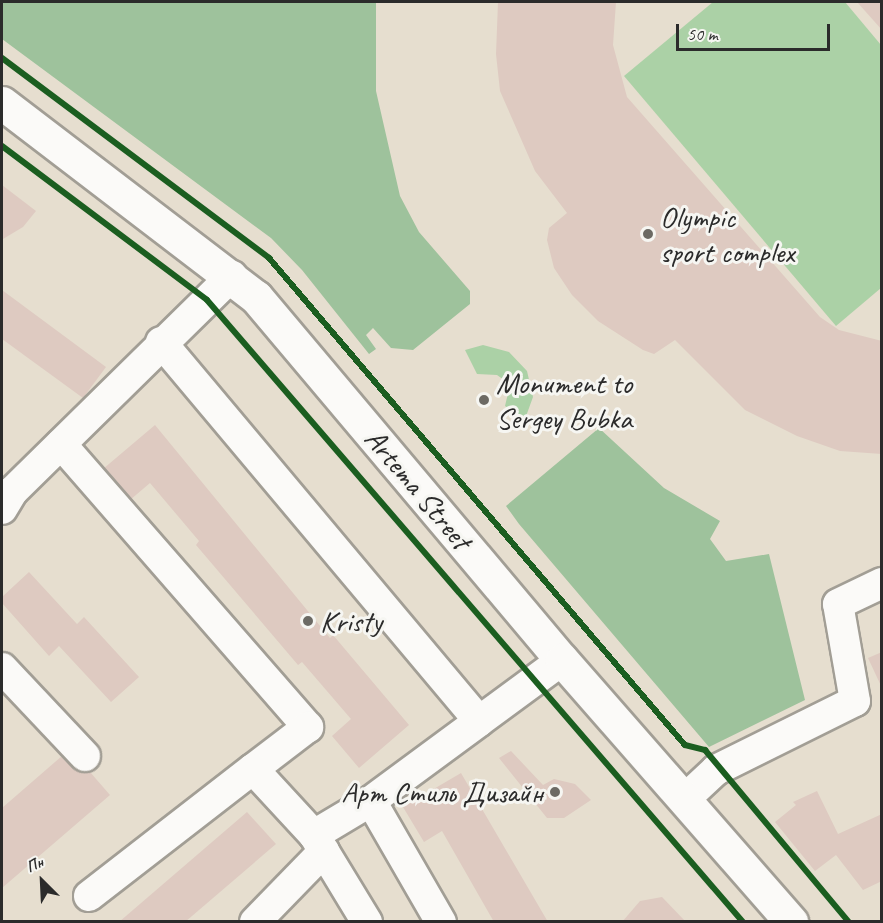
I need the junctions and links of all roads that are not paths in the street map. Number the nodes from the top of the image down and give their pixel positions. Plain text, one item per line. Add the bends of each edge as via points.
1 (2, 103) edge
2 (232, 276) junction
3 (161, 342) junction
4 (61, 444) junction
5 (5, 494) edge
6 (882, 584) edge
7 (562, 660) junction
8 (2, 668) edge
9 (479, 721) junction
10 (86, 756) dead end
11 (253, 769) junction
12 (686, 798) junction
13 (371, 801) junction
14 (319, 843) junction
15 (89, 896) dead end
16 (255, 921) edge
17 (367, 921) edge
18 (441, 921) edge
19 (791, 921) edge

1 - 2 main road, Artema Street
2 - 3 lane
2 - 7 main road, Artema Street via 256,297
3 - 4 lane
3 - 9 lane
4 - 5 lane
4 - 11 lane via 308,727
6 - 12 lane via 838,604 855,701 716,770
7 - 9 lane
7 - 12 main road, Artema Street
8 - 10 lane
9 - 13 lane
11 - 14 lane
11 - 15 lane
12 - 19 main road, Artema Street
13 - 14 lane
13 - 18 lane
14 - 16 lane
14 - 17 lane

